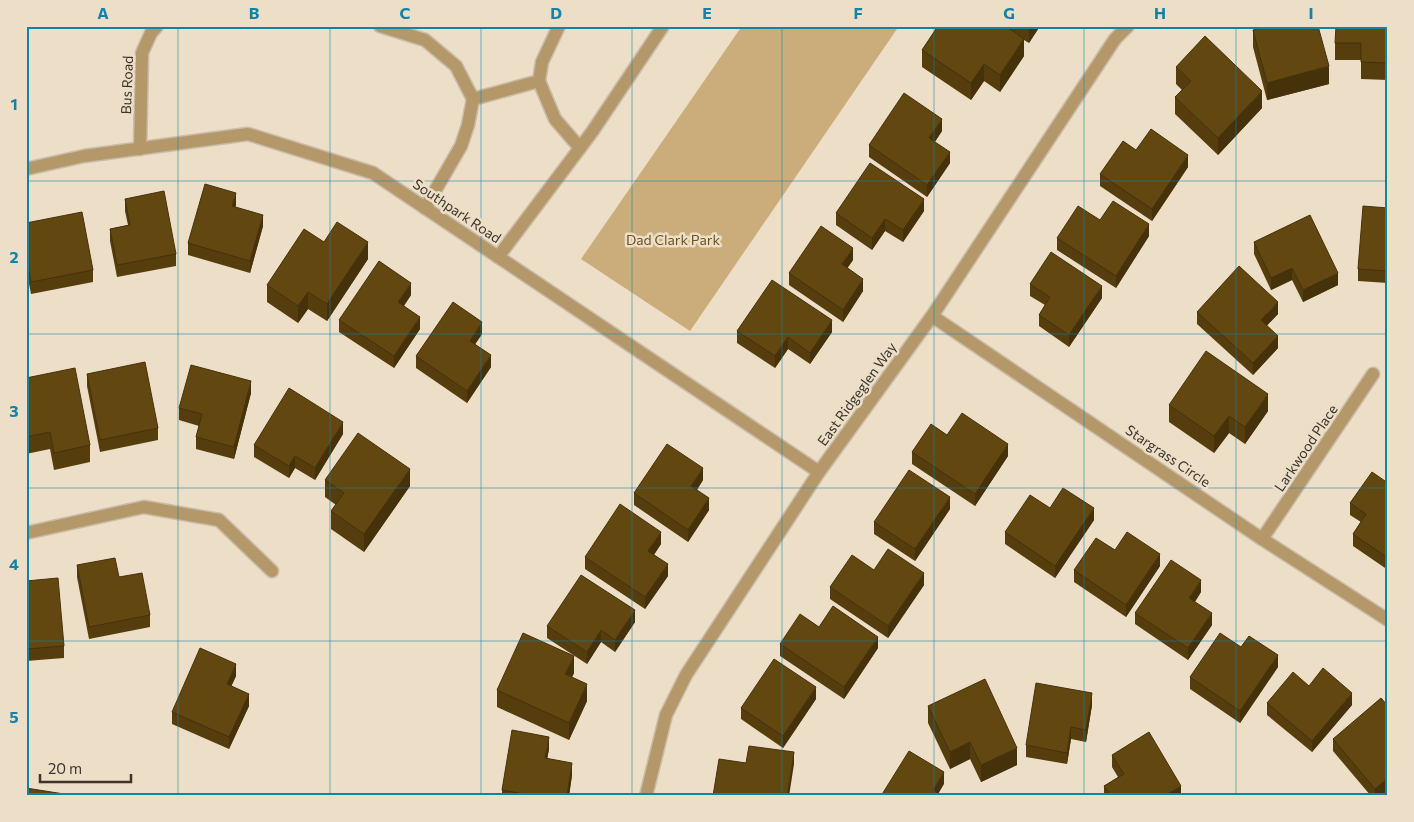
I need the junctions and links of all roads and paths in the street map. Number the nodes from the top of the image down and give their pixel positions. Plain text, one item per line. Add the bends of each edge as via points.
1 (157, 26) edge
2 (380, 26) edge
3 (559, 26) edge
4 (663, 26) edge
5 (1128, 26) edge
6 (539, 81) junction
7 (473, 99) junction
8 (580, 148) junction
9 (140, 149) junction
10 (26, 169) edge
11 (425, 208) junction
12 (498, 258) junction
13 (932, 316) junction
14 (1374, 374) dead end
15 (819, 472) junction
16 (26, 533) edge
17 (1262, 539) junction
18 (272, 571) dead end
19 (1388, 620) edge
20 (646, 796) edge

1 - 9 street, Bus Road via 142,53
2 - 7 street via 424,40 456,66
3 - 6 street via 542,62
4 - 8 street
5 - 13 street, East Ridgeglen Way via 1115,39
6 - 7 street
6 - 8 street via 554,119
7 - 11 street via 461,146
8 - 12 street
9 - 10 street, Southpark Road via 84,156
9 - 11 street, Southpark Road via 248,134 373,173
11 - 12 street, Southpark Road
12 - 15 street, Southpark Road
13 - 15 street, East Ridgeglen Way
13 - 17 street, Stargrass Circle
14 - 17 street, Larkwood Place
15 - 20 street, East Ridgeglen Way via 686,675 666,715
16 - 18 street via 144,507 219,520
17 - 19 street, Stargrass Circle

